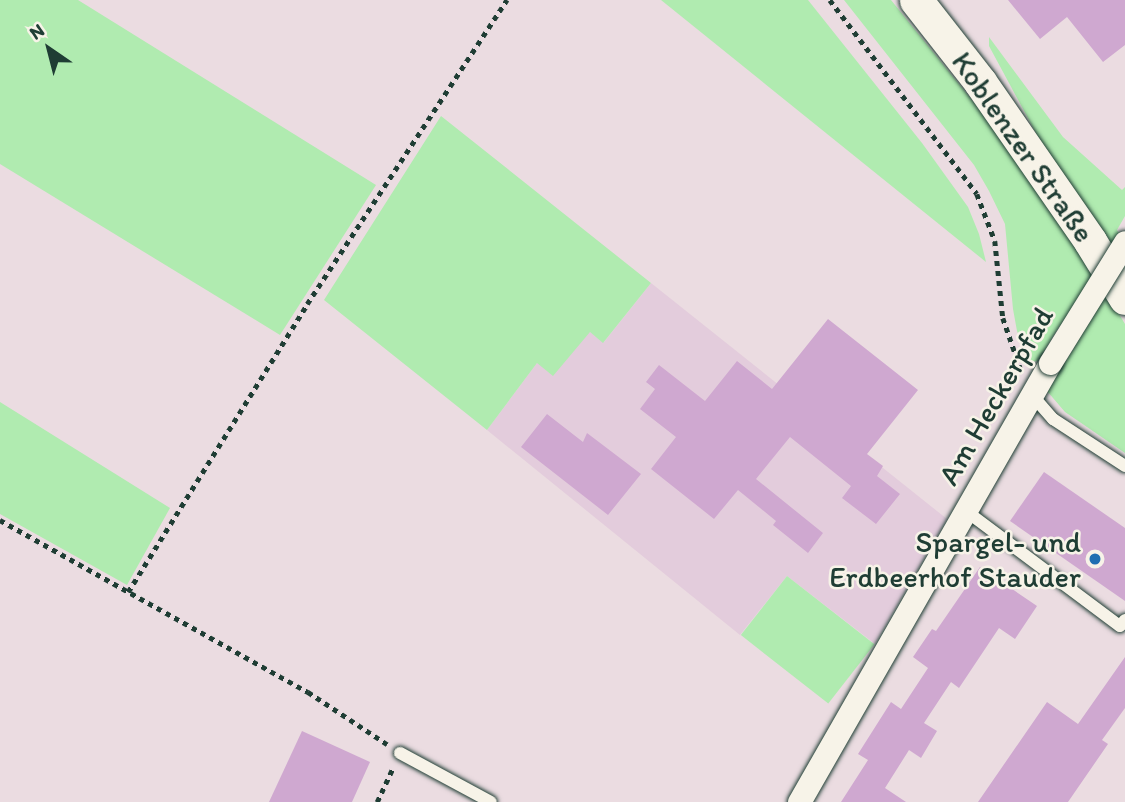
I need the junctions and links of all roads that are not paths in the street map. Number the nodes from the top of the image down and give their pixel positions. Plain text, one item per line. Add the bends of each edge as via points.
1 (916, 0) edge
2 (1125, 242) edge
3 (1125, 298) edge
4 (1027, 385) junction
5 (1125, 466) edge
6 (966, 510) junction
7 (1125, 620) edge
8 (400, 753) road end
9 (491, 802) edge
10 (799, 802) edge

1 - 3 main road, Koblenzer Straße via 980,82
2 - 4 street, Am Heckerpfad, bridge via 1051,363
4 - 5 lane via 1053,419
4 - 6 street, Am Heckerpfad
6 - 7 lane via 1120,626
6 - 10 street, Am Heckerpfad
8 - 9 lane

